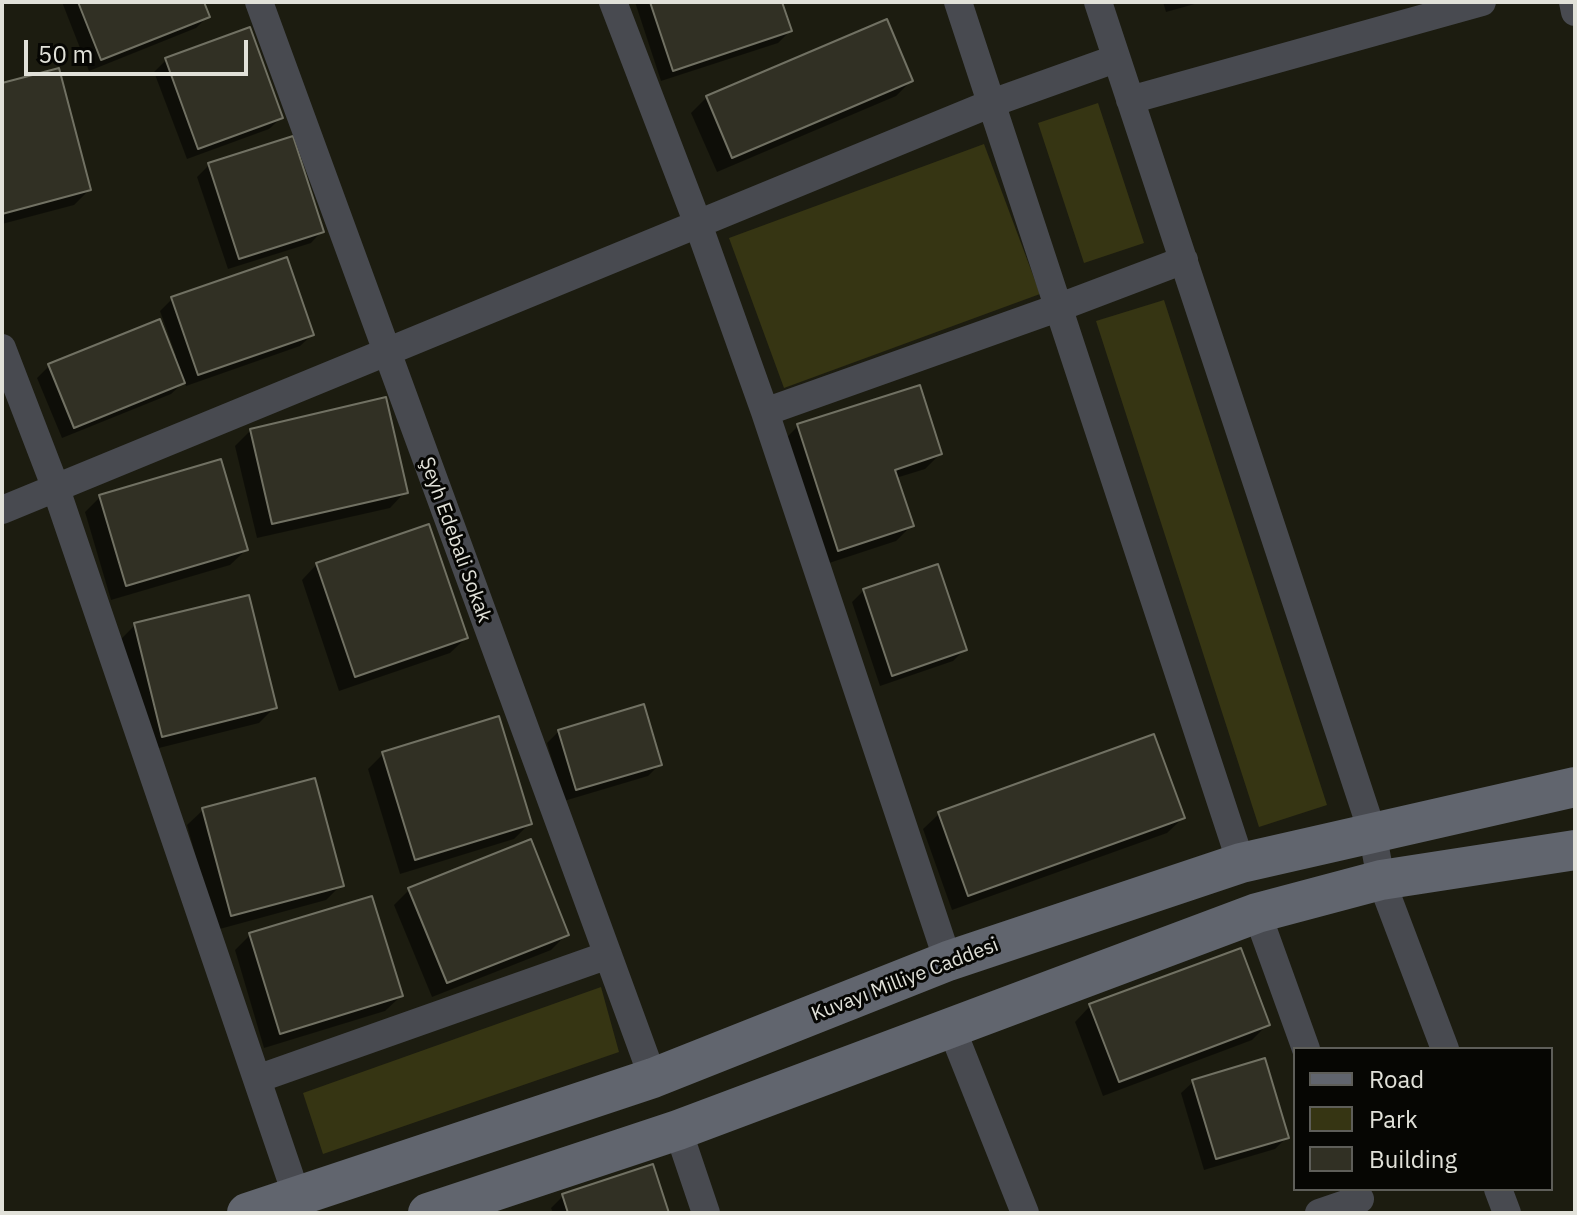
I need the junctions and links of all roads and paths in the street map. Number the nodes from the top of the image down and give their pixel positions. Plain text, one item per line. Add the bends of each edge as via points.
1 (259, 2) edge
2 (613, 2) edge
3 (958, 2) edge
4 (1098, 2) edge
5 (1482, 2) edge
6 (1573, 2) edge
7 (1575, 12) edge
8 (1115, 59) junction
9 (1130, 100) junction
10 (992, 103) junction
11 (698, 224) junction
12 (1184, 260) junction
13 (1060, 307) junction
14 (2, 348) edge
15 (386, 352) junction
16 (765, 412) junction
17 (55, 486) junction
18 (2, 510) edge
19 (1575, 787) edge
20 (1372, 831) junction
21 (1575, 850) edge
22 (1241, 863) junction
23 (1381, 880) junction
24 (1257, 913) junction
25 (608, 955) junction
26 (948, 961) junction
27 (951, 1027) junction
28 (1305, 1047) edge
29 (1444, 1047) edge
30 (653, 1078) junction
31 (257, 1079) junction
32 (678, 1130) junction
33 (1499, 1191) edge
34 (297, 1197) junction
35 (1361, 1200) edge
36 (247, 1213) edge
37 (428, 1213) edge
38 (706, 1213) edge
39 (1025, 1213) edge
40 (1319, 1213) edge
41 (1507, 1213) edge

1 - 15 street, Şeyh Edebali Sokak
2 - 11 street
3 - 10 street
4 - 8 street
5 - 9 street
6 - 7 street
8 - 9 street
8 - 10 street
9 - 12 street
10 - 11 street
10 - 13 street
11 - 15 street
11 - 16 street
12 - 13 street
12 - 20 street
13 - 16 street
13 - 22 street
14 - 17 street
15 - 17 street
15 - 25 street, Şeyh Edebali Sokak
16 - 26 street
17 - 18 street
17 - 31 street
19 - 20 main road, Kuvayı Milliye Caddesi
20 - 22 main road, Kuvayı Milliye Caddesi
20 - 23 street
21 - 23 main road
22 - 26 main road, Kuvayı Milliye Caddesi
23 - 24 main road
23 - 29 street
24 - 27 main road
24 - 28 street
25 - 30 street, Şeyh Edebali Sokak
25 - 31 street
26 - 30 main road, Kuvayı Milliye Caddesi
27 - 32 main road
27 - 39 street
30 - 34 main road, Kuvayı Milliye Caddesi
31 - 34 street
32 - 37 main road
32 - 38 street
33 - 41 street
34 - 36 main road, Kuvayı Milliye Caddesi
35 - 40 street

